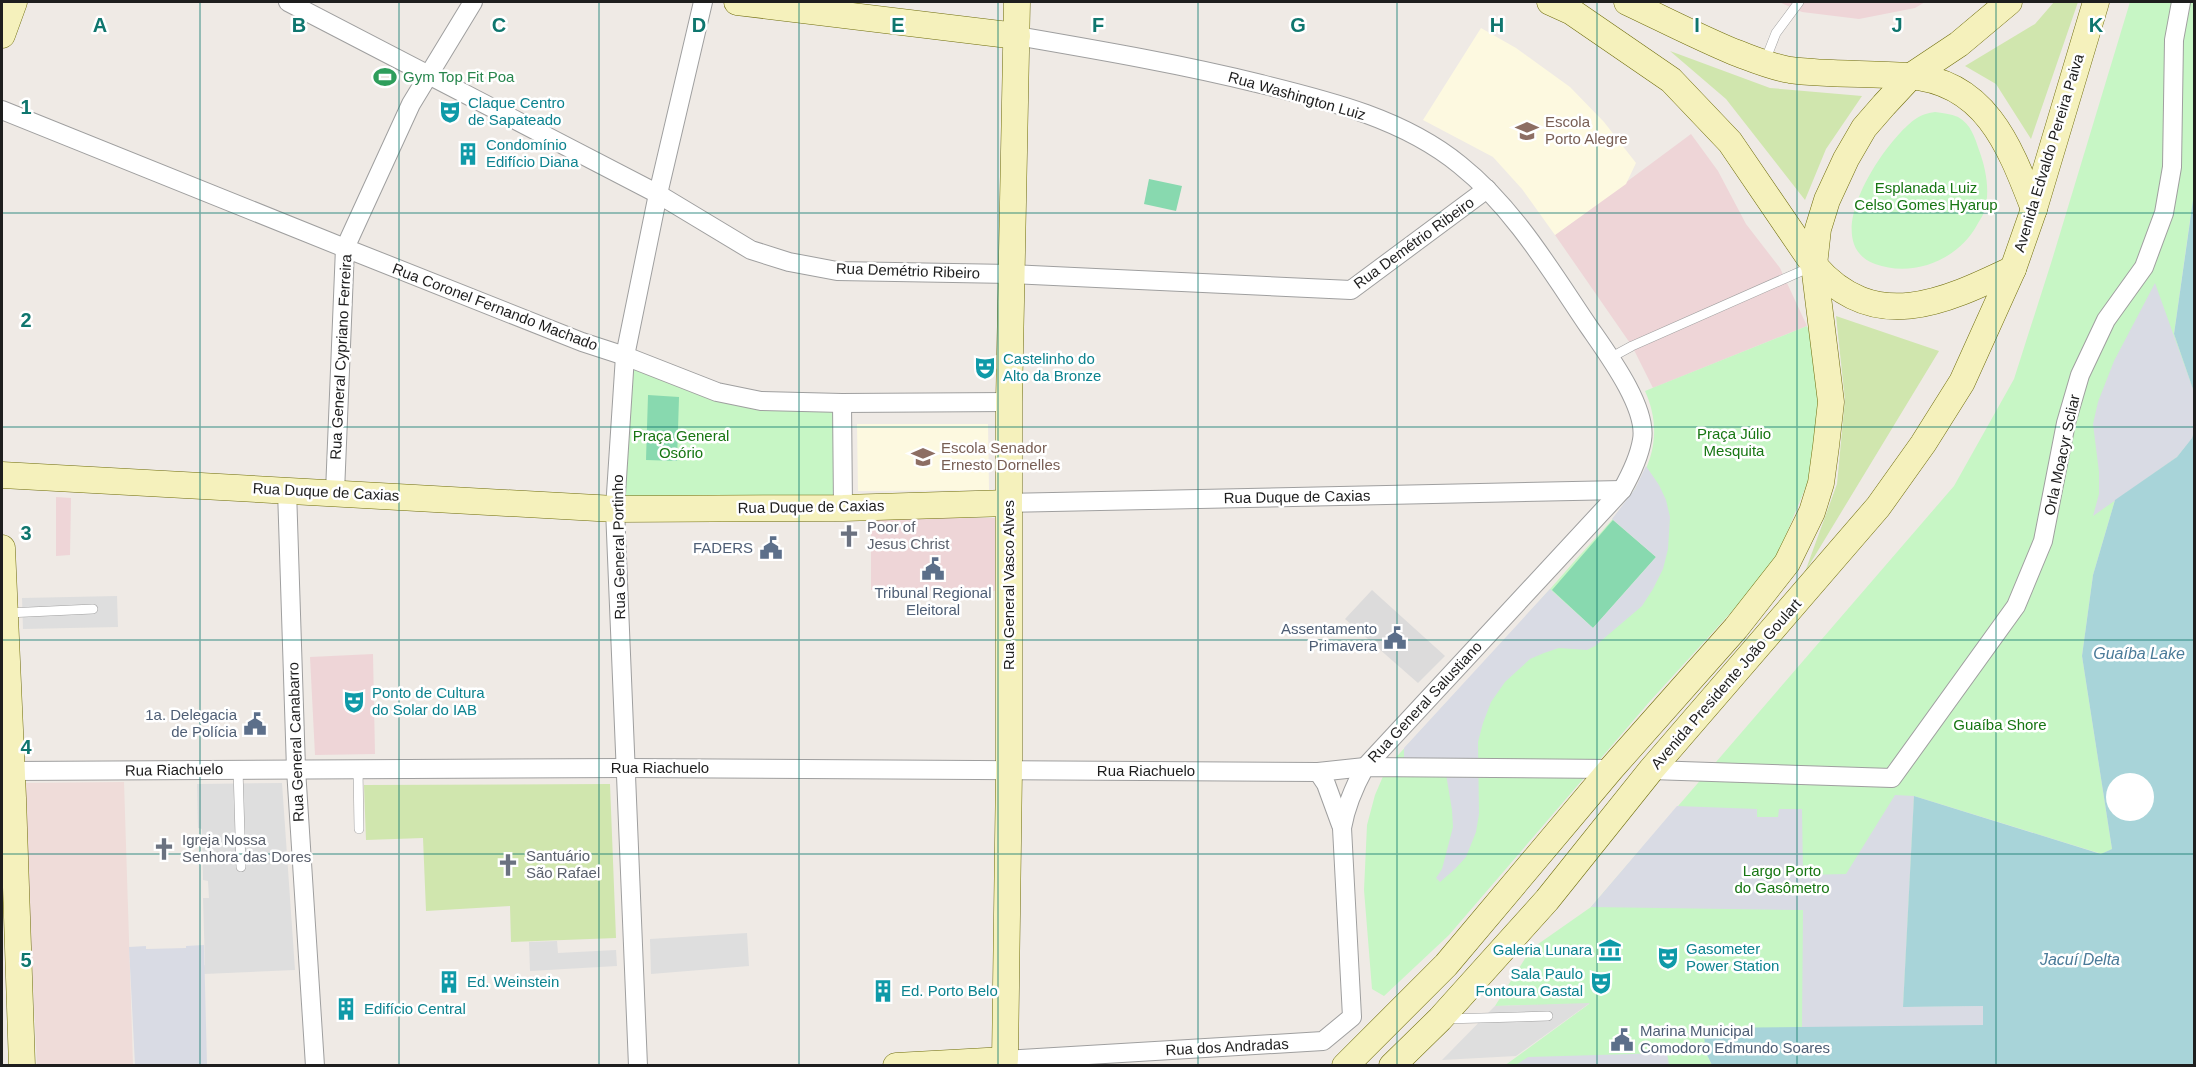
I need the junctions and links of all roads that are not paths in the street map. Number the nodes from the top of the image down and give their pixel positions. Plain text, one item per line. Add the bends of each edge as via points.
1 (14, 2) edge
2 (288, 2) edge
3 (473, 2) edge
4 (703, 2) edge
5 (737, 2) edge
6 (1017, 2) edge
7 (1550, 2) edge
8 (1628, 2) edge
9 (1799, 2) edge
10 (2009, 2) edge
11 (2096, 2) edge
12 (2181, 2) edge
13 (2, 35) edge
14 (1017, 36) junction
15 (1764, 64) junction
16 (428, 74) junction
17 (1911, 76) junction
18 (2, 110) edge
19 (1488, 189) junction
20 (658, 194) junction
21 (2034, 209) junction
22 (345, 248) junction
23 (1814, 265) junction
24 (2013, 269) junction
25 (1011, 274) junction
26 (625, 356) junction
27 (1610, 358) junction
28 (1009, 402) junction
29 (842, 403) junction
30 (2, 475) edge
31 (287, 490) junction
32 (1622, 490) junction
33 (335, 492) junction
34 (1009, 503) junction
35 (843, 508) junction
36 (615, 509) junction
37 (2, 548) edge
38 (93, 609) dead end
39 (5, 613) junction
40 (1365, 767) junction
41 (358, 768) junction
42 (625, 768) junction
43 (238, 769) junction
44 (296, 769) junction
45 (1611, 769) junction
46 (1009, 770) junction
47 (1652, 770) junction
48 (7, 771) edge
49 (1318, 772) junction
50 (1342, 828) junction
51 (360, 829) dead end
52 (241, 867) dead end
53 (1351, 999) joint
54 (1548, 1016) dead end
55 (1440, 1019) junction
56 (1005, 1060) junction
57 (22, 1065) edge
58 (315, 1065) edge
59 (638, 1065) edge
60 (896, 1065) edge
61 (1345, 1065) edge
62 (1392, 1065) edge

1 - 13 main road
2 - 16 street, Rua Demétrio Ribeiro
3 - 16 street, Rua General Cypriano Ferreira
4 - 20 street, Rua General Portinho
5 - 14 main road, Rua Washington Luiz
6 - 14 main road, Rua General Vasco Alves
7 - 23 main road via 1572,12 1671,80 1730,142
8 - 15 main road
9 - 15 lane via 1776,33
10 - 17 main road via 1959,44
11 - 21 main road, Avenida Edvaldo Pereira Paiva
12 - 47 street, Orla Moacyr Scliar via 2175,40 2172,167 2164,213 2144,267 2106,321 2080,375 2066,423 2043,541 2016,606 1892,778
14 - 19 street, Rua Washington Luiz via 1185,66 1352,108 1430,144
14 - 25 main road, Rua General Vasco Alves
15 - 17 main road via 1790,70
16 - 20 street, Rua Demétrio Ribeiro
16 - 22 street, Rua General Cypriano Ferreira
17 - 21 main road via 1952,87 1977,104 1997,127 2013,155
17 - 23 main road via 1864,128 1846,159 1818,229
18 - 22 street, Rua Coronel Fernando Machado
19 - 25 street, Rua Demétrio Ribeiro via 1351,290
19 - 27 street, Rua Washington Luiz via 1525,234
20 - 25 street, Rua Demétrio Ribeiro via 751,250 789,262 837,271
20 - 26 street, Rua General Portinho
21 - 24 main road, Avenida Edvaldo Pereira Paiva
22 - 26 street, Rua Coronel Fernando Machado
22 - 33 street, Rua General Cypriano Ferreira
23 - 24 main road via 1843,292 1886,307 1945,299
23 - 27 lane
23 - 45 main road, Avenida Presidente João Goulart via 1831,402 1821,483 1812,512 1787,563
24 - 47 main road, Avenida Presidente João Goulart via 1962,382 1878,507
25 - 28 main road, Rua General Vasco Alves
26 - 29 street, Rua Coronel Fernando Machado via 717,392 761,400
26 - 36 street, Rua General Portinho
27 - 32 street, Rua Washington Luiz via 1639,412 1643,438
28 - 29 street, Rua Coronel Fernando Machado
28 - 34 main road, Rua General Vasco Alves
29 - 35 street
30 - 31 main road, Rua Duque de Caxias
31 - 33 main road, Rua Duque de Caxias
31 - 44 street, Rua General Canabarro
32 - 34 street, Rua Duque de Caxias
32 - 40 street, Rua General Salustiano
33 - 36 main road, Rua Duque de Caxias
34 - 35 main road, Rua Duque de Caxias
34 - 46 main road, Rua General Vasco Alves
35 - 36 main road, Rua Duque de Caxias
36 - 42 street, Rua General Portinho
37 - 39 main road
38 - 39 lane
39 - 48 main road
40 - 45 street
40 - 49 street, Rua Riachuelo
40 - 50 street, Rua General Salustiano via 1346,806
41 - 42 street, Rua Riachuelo
41 - 44 street, Rua Riachuelo
41 - 51 lane
42 - 46 street, Rua Riachuelo
42 - 59 street, Rua General Portinho
43 - 44 street, Rua Riachuelo
43 - 48 street, Rua Riachuelo
43 - 52 lane
44 - 58 street, Rua General Canabarro
45 - 61 main road, Avenida Presidente João Goulart via 1446,965
46 - 49 street, Rua Riachuelo
46 - 56 main road, Rua General Vasco Alves
47 - 55 main road, Avenida Presidente João Goulart via 1547,900
48 - 57 main road
49 - 50 street
50 - 53 street, Rua General Salustiano
53 - 56 street, Rua dos Andradas via 1352,1017 1323,1041
54 - 55 lane
55 - 62 main road, Avenida Presidente João Goulart
56 - 60 main road, Rua dos Andradas

